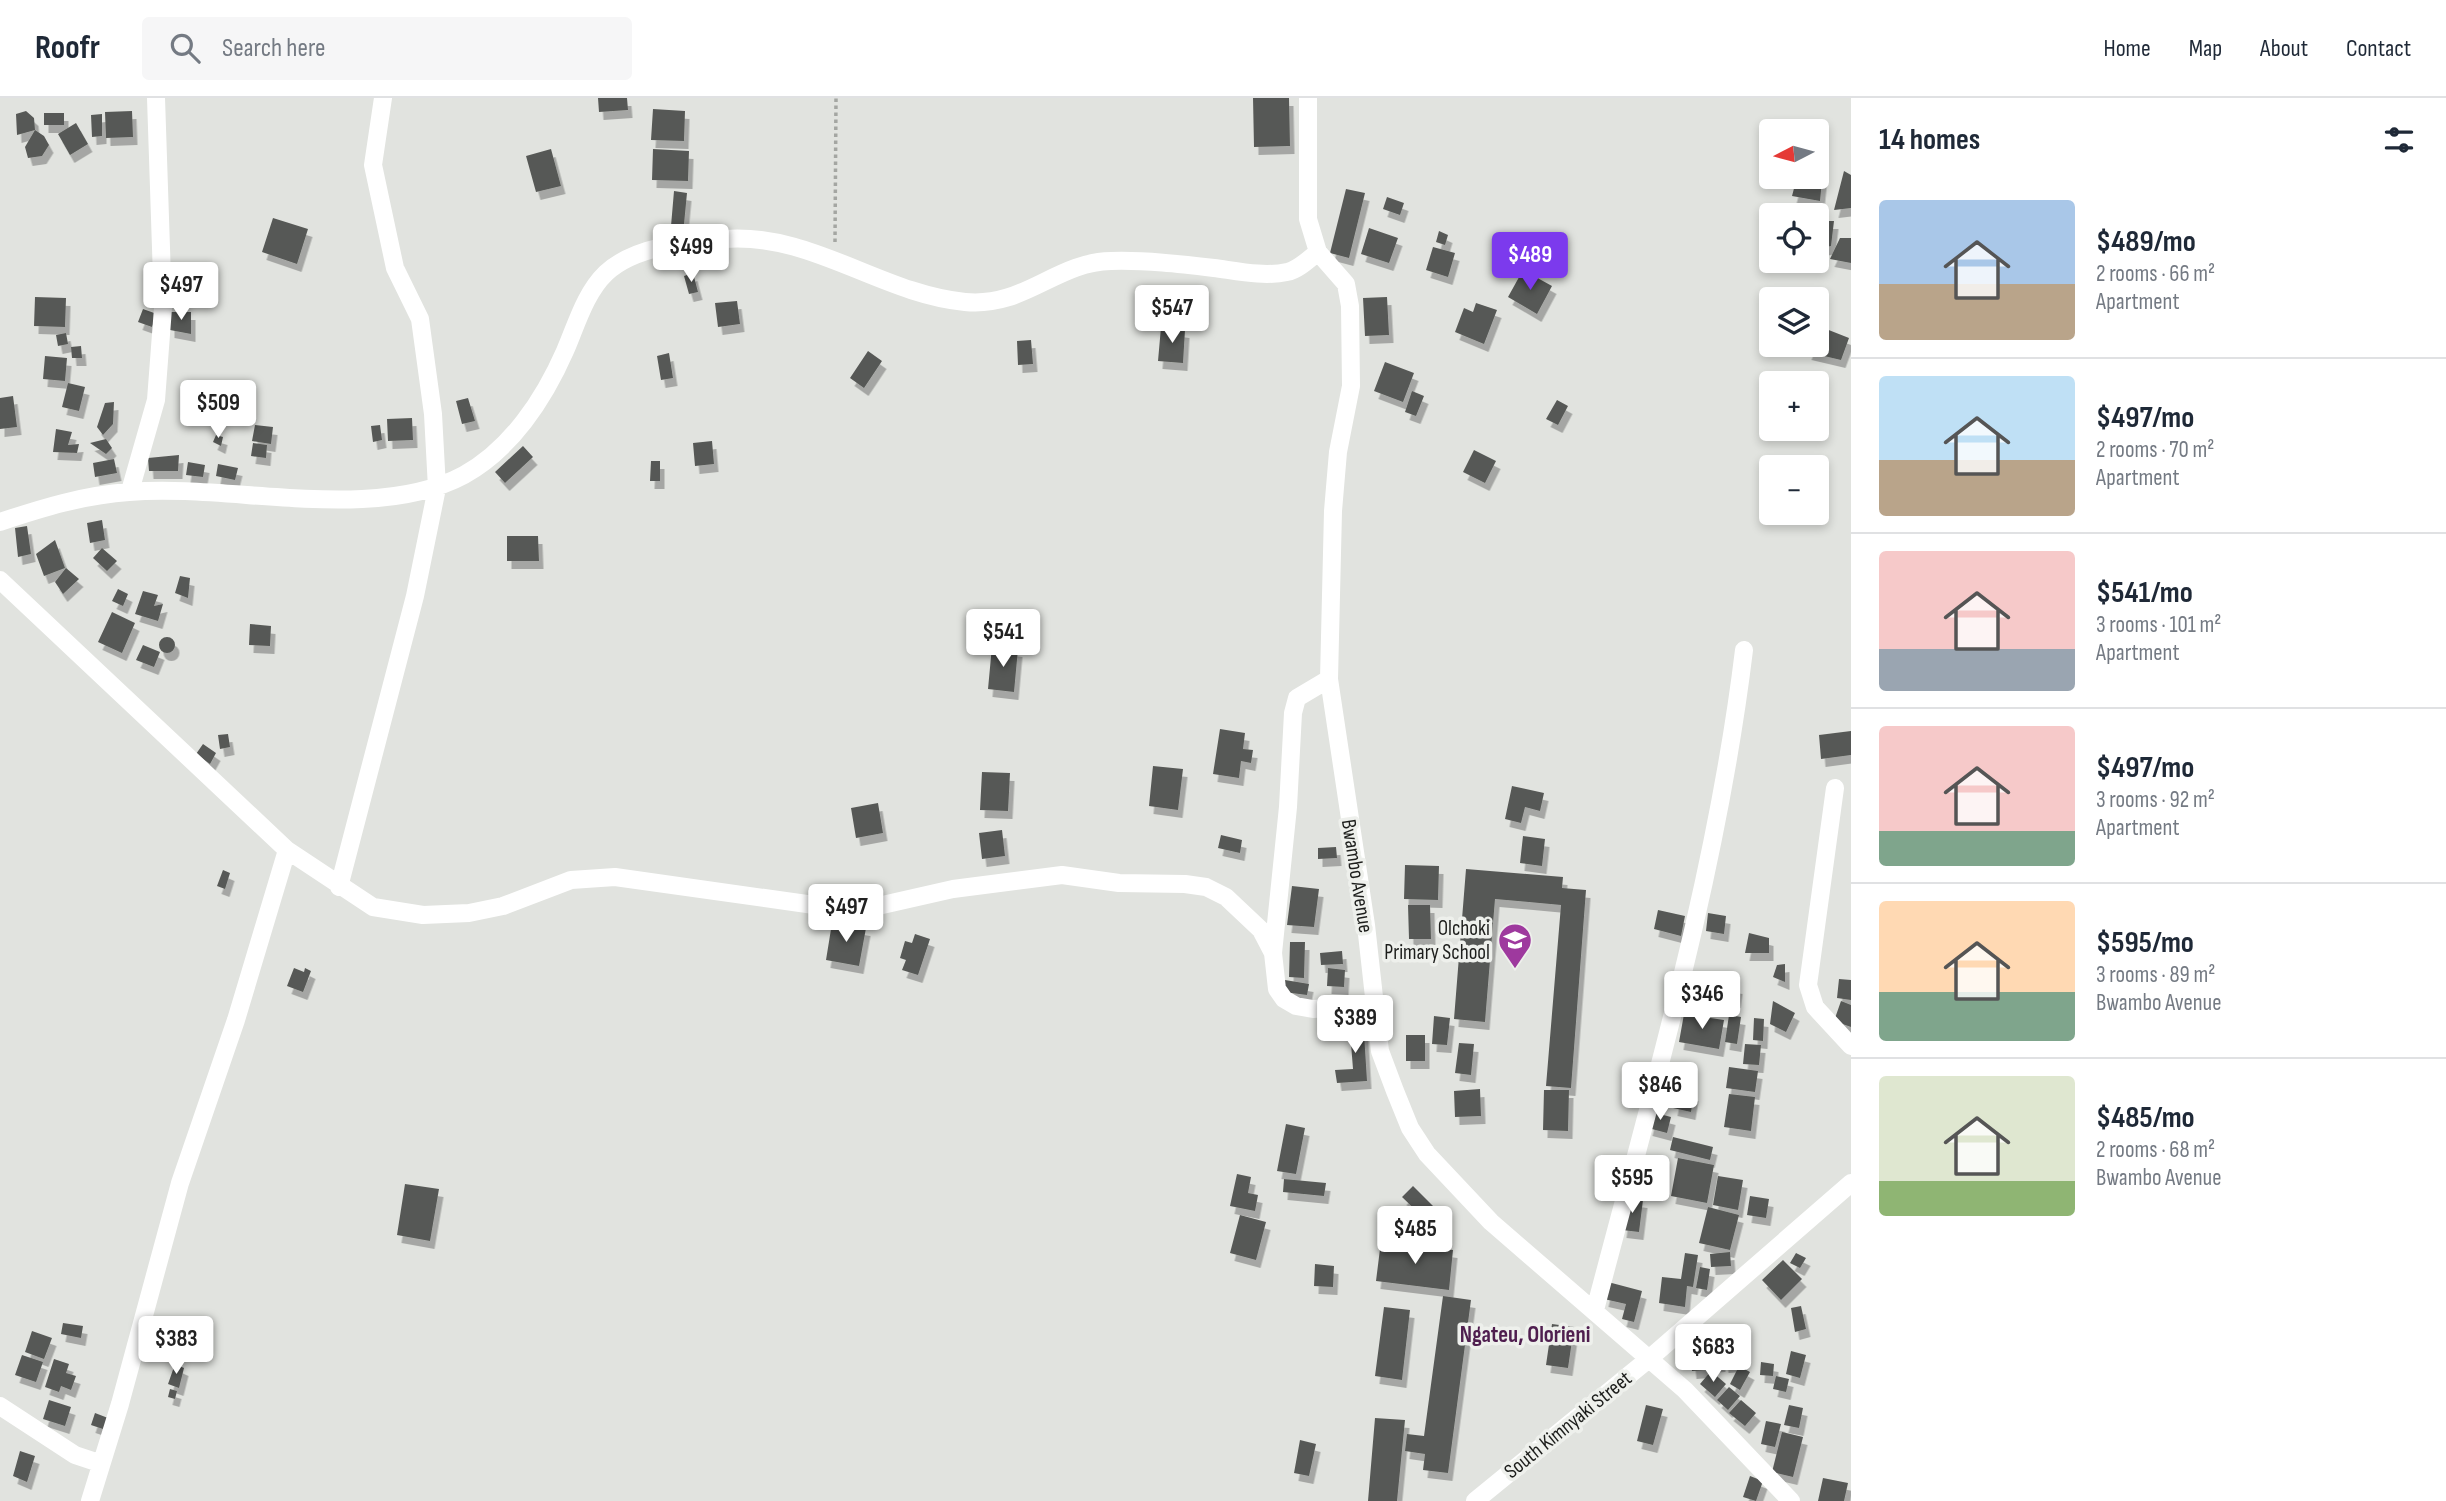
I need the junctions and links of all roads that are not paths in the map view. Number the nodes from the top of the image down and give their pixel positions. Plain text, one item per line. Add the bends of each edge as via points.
1 (156, 98) edge
2 (383, 98) edge
3 (1308, 98) edge
4 (1318, 252) junction
5 (437, 488) junction
6 (130, 491) junction
7 (0, 522) edge
8 (0, 580) edge
9 (1744, 650) dead end
10 (1329, 679) junction
11 (1835, 788) dead end
12 (287, 850) junction
13 (339, 887) junction
14 (1273, 953) junction
15 (1373, 1005) junction
16 (1851, 1046) edge
17 (1851, 1183) edge
18 (1595, 1310) junction
19 (1650, 1358) junction
20 (0, 1406) edge
21 (99, 1463) junction
22 (90, 1501) edge
23 (1475, 1501) edge
24 (1791, 1501) edge

1 - 6 street via 162,321 156,400
2 - 5 street via 373,165 395,268 420,319
3 - 4 street, Bwambo Avenue via 1308,219
4 - 5 street via 1290,272 1260,274 1173,263 1107,261 1074,268 998,303 921,295 835,258 776,243 729,238 659,247 606,273 525,420 468,473
4 - 10 street, Bwambo Avenue via 1346,284 1352,336 1351,386 1333,511
5 - 6 street via 363,499
5 - 13 street via 415,596
6 - 7 street via 52,505
8 - 12 street
9 - 18 street via 1733,741 1703,888
10 - 14 street via 1297,698 1293,713
10 - 15 street, Bwambo Avenue via 1366,925
11 - 16 street via 1808,985 1815,1007
12 - 13 street
12 - 21 street via 180,1183 120,1404
13 - 14 street via 373,907 424,915 486,910 555,885 597,877 645,879 799,905 851,908 1014,880 1075,875 1119,883 1206,887 1247,914
14 - 15 street via 1278,989 1296,1006 1334,1010
15 - 18 street, Bwambo Avenue via 1380,1051 1410,1128 1427,1154 1508,1240
17 - 19 street, South Kimnyaki Street
18 - 19 street, Bwambo Avenue
19 - 23 street, South Kimnyaki Street
19 - 24 street, Bwambo Avenue
20 - 21 street via 75,1455
21 - 22 street

